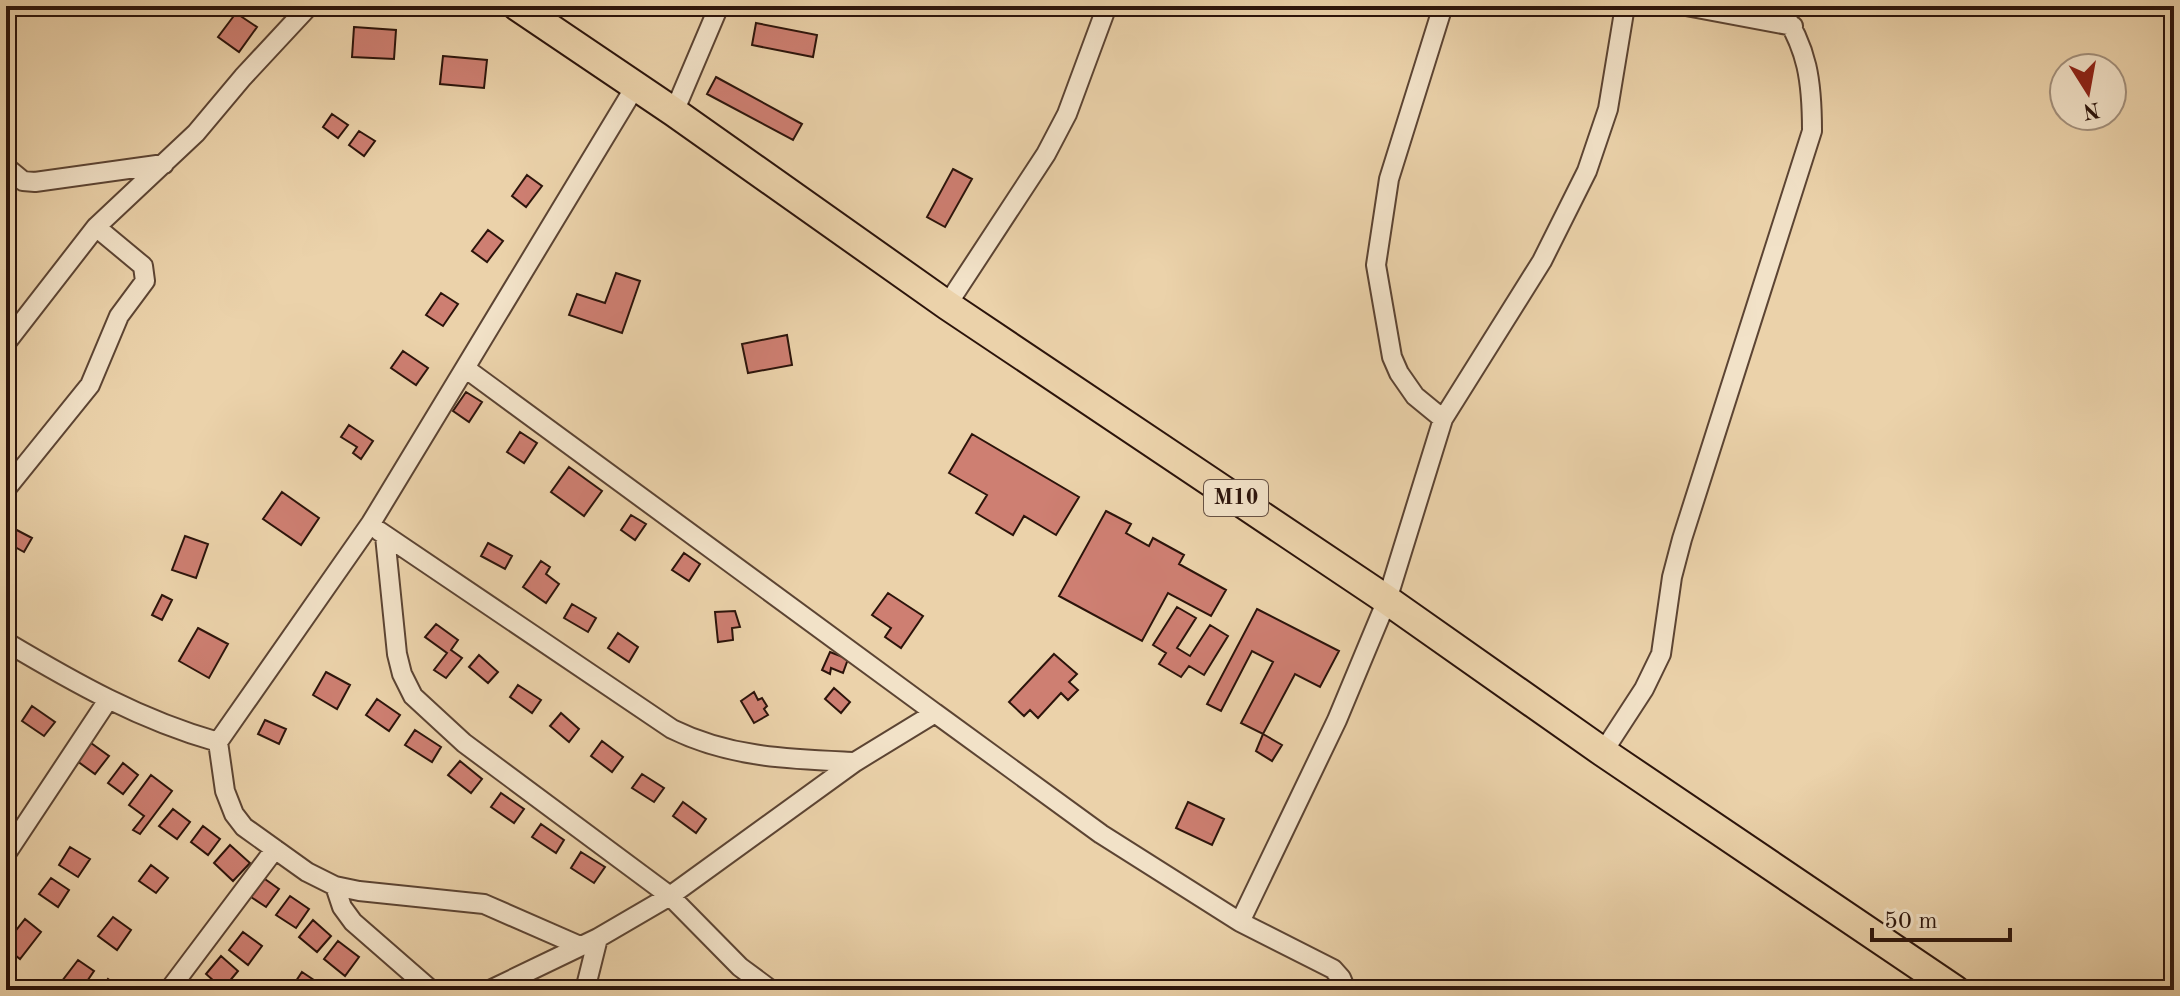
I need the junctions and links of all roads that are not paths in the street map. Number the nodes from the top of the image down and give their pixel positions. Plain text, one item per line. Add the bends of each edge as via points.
1 (309, 6) edge
2 (517, 6) edge
3 (719, 6) edge
4 (1107, 6) edge
5 (1443, 6) edge
6 (1625, 6) edge
7 (1686, 6) edge
8 (1779, 6) edge
9 (1793, 26) junction
10 (635, 87) junction
11 (674, 112) junction
12 (164, 164) junction
13 (6, 167) edge
14 (96, 227) junction
15 (947, 305) junction
16 (6, 343) edge
17 (465, 368) junction
18 (1443, 419) junction
19 (6, 489) edge
20 (378, 530) junction
21 (1387, 600) junction
22 (6, 642) edge
23 (108, 700) junction
24 (935, 713) junction
25 (218, 742) junction
26 (1603, 752) junction
27 (855, 762) junction
28 (275, 849) junction
29 (6, 854) edge
30 (335, 886) junction
31 (670, 896) junction
32 (1240, 922) junction
33 (598, 938) junction
34 (580, 946) junction
35 (419, 986) edge
36 (169, 990) edge
37 (490, 990) edge
38 (585, 990) edge
39 (771, 990) edge
40 (1346, 990) edge
41 (1955, 990) edge

1 - 12 street
2 - 10 main road, M10
3 - 11 street
4 - 15 street via 1067,114 1046,154
5 - 18 street via 1389,179 1376,265 1392,357 1415,396
6 - 18 street via 1608,109 1587,171 1542,261
7 - 9 street
8 - 9 street
9 - 26 street via 1807,60 1812,131 1682,539 1661,654
10 - 11 main road, M10
10 - 17 street
11 - 15 main road, M10
12 - 13 street via 35,182 23,181
12 - 14 street
14 - 16 street
14 - 19 street via 143,266 145,281 119,316 90,385
15 - 21 main road, M10
17 - 20 street
17 - 24 street
18 - 21 street
20 - 25 street
20 - 27 street via 672,729 763,757
20 - 31 street via 397,654 413,696 464,743
21 - 26 main road, M10
21 - 32 street via 1337,720
22 - 23 street
23 - 25 street via 171,729
23 - 29 street
24 - 27 street
24 - 32 street via 1101,834
25 - 28 street via 234,814
26 - 41 main road, M10
27 - 31 street
28 - 30 street
28 - 36 street
30 - 34 street via 484,904
30 - 35 street via 353,922
31 - 33 street
31 - 39 street via 740,967
32 - 40 street via 1333,969
33 - 34 street
33 - 38 street
34 - 37 street

